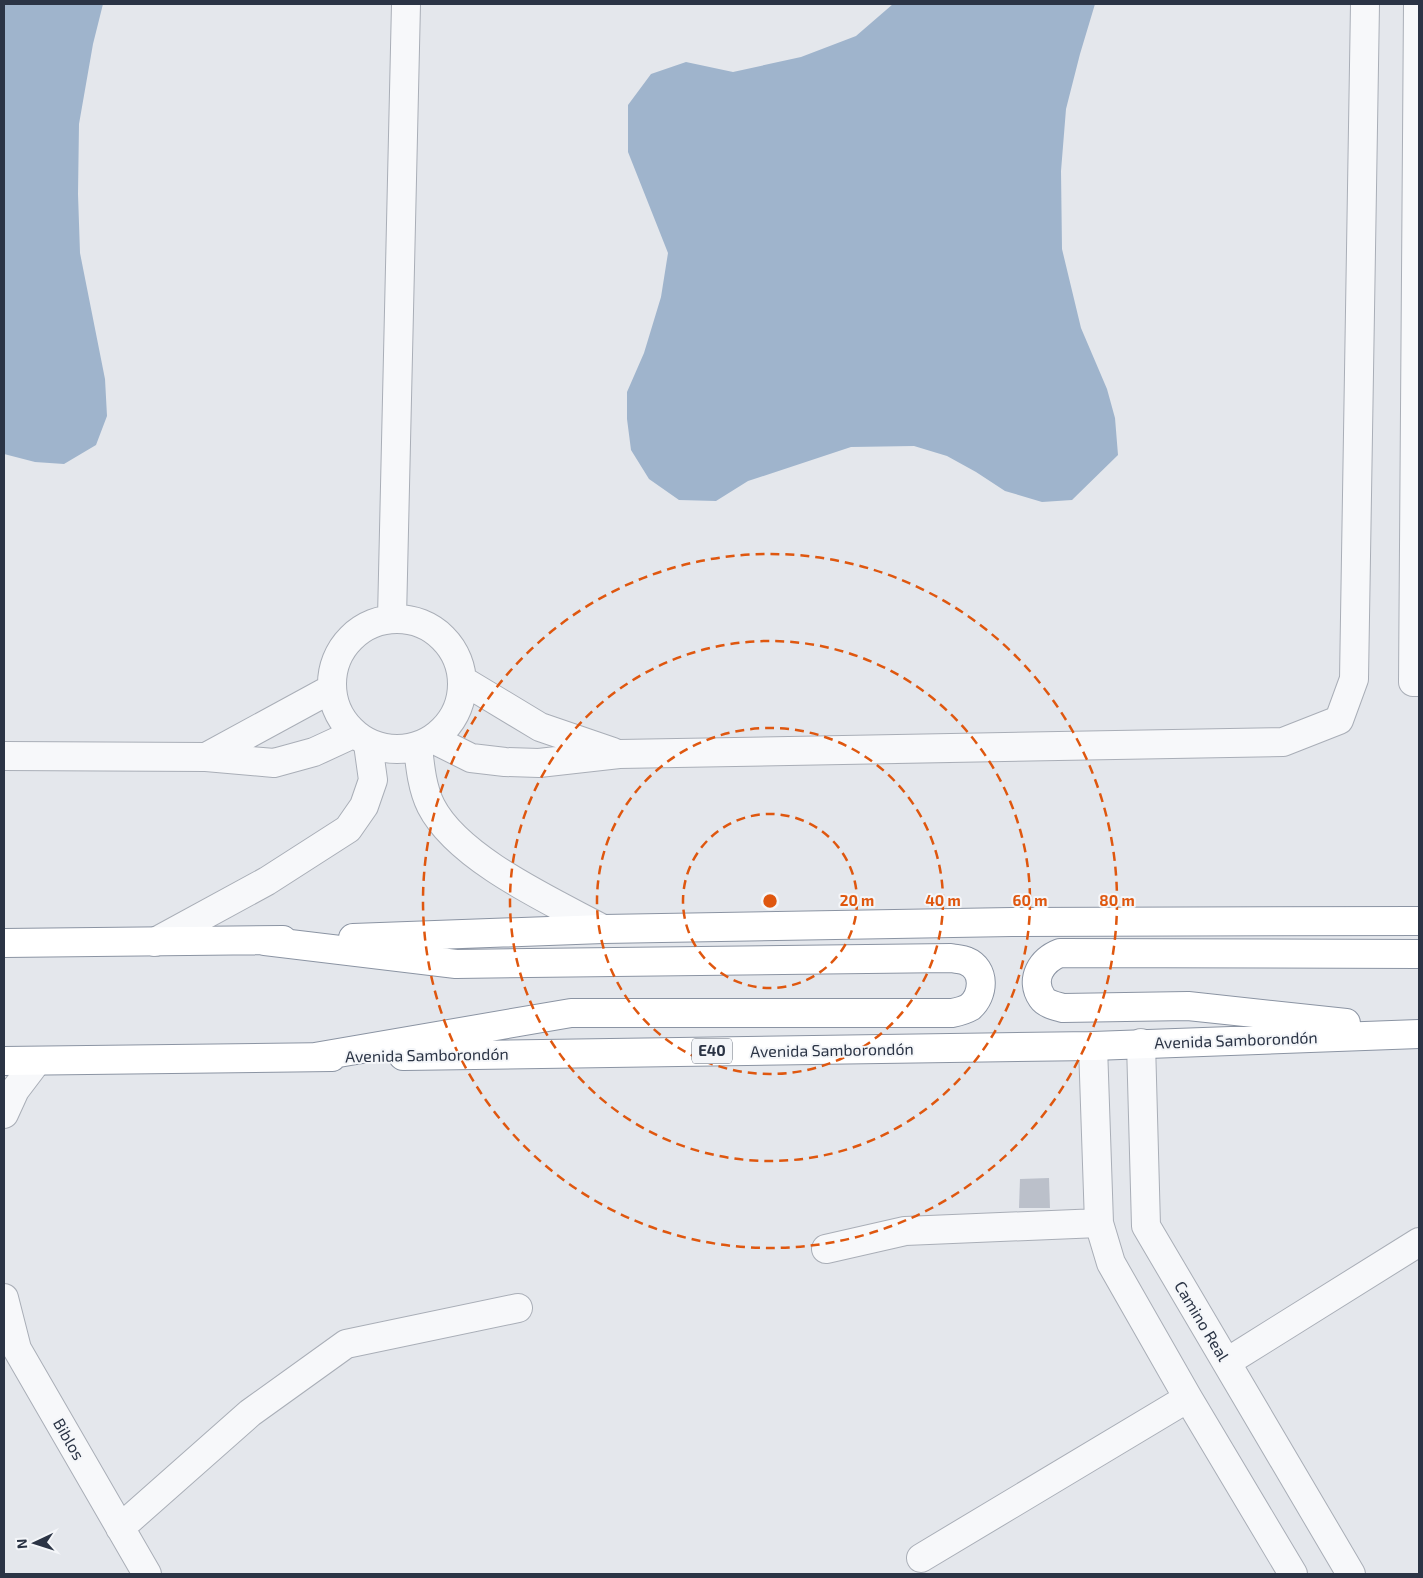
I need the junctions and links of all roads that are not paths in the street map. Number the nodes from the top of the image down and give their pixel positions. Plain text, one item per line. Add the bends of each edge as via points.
1 (406, 4) edge
2 (1365, 4) edge
3 (1418, 4) edge
4 (392, 618) junction
5 (462, 680) junction
6 (1419, 682) edge
7 (331, 689) junction
8 (361, 739) junction
9 (426, 743) junction
10 (619, 754) junction
11 (4, 756) edge
12 (206, 757) junction
13 (1419, 921) edge
14 (603, 929) junction
15 (265, 941) junction
16 (155, 942) junction
17 (4, 943) edge
18 (1419, 954) edge
19 (1419, 1032) edge
20 (1141, 1043) junction
21 (1093, 1046) junction
22 (315, 1057) junction
23 (4, 1061) edge
24 (37, 1062) junction
25 (4, 1114) edge
26 (1099, 1223) junction
27 (1419, 1242) edge
28 (826, 1249) dead end
29 (4, 1298) edge
30 (518, 1308) dead end
31 (1227, 1362) junction
32 (1188, 1398) junction
33 (120, 1528) junction
34 (921, 1558) dead end
35 (147, 1574) edge
36 (1293, 1574) edge
37 (1351, 1574) edge

1 - 4 street
2 - 10 street via 1354,679 1339,720 1283,742
3 - 6 street via 1413,682
4 - 5 street via 413,620 432,628 447,642 458,660
4 - 7 street via 360,629 347,641 337,656
5 - 9 street via 456,714 446,728
5 - 10 street via 540,727
7 - 8 street via 342,721
7 - 12 street
8 - 9 street via 384,749 401,750
8 - 12 street via 274,763
8 - 16 street via 373,780 364,806 348,829 267,881
9 - 10 street via 472,758 505,762 539,763
9 - 14 street via 420,767 430,805 444,826 472,852 519,884
11 - 12 street
13 - 14 highway via 1012,922
14 - 15 highway
15 - 16 highway
15 - 22 highway via 456,964 951,958 967,961 977,970 981,982 979,996 969,1008 952,1014 571,1014
16 - 17 highway
18 - 19 highway via 1060,953 1042,964 1037,987 1042,998 1052,1006 1063,1008 1188,1006
19 - 20 highway, Avenida Samborondón / E40
20 - 21 highway, Avenida Samborondón / E40
20 - 31 street, Camino Real via 1146,1226
21 - 22 highway, Avenida Samborondón / E40
21 - 26 street
22 - 24 highway, Avenida Samborondón / E40
23 - 24 highway, Avenida Samborondón / E40
24 - 25 street via 16,1090
26 - 28 street via 906,1231
26 - 32 street via 1111,1263
27 - 31 street
29 - 33 street, Biblos via 17,1349
30 - 33 street via 346,1344 250,1413
31 - 37 street, Camino Real
32 - 34 street
32 - 36 street
33 - 35 street, Biblos

